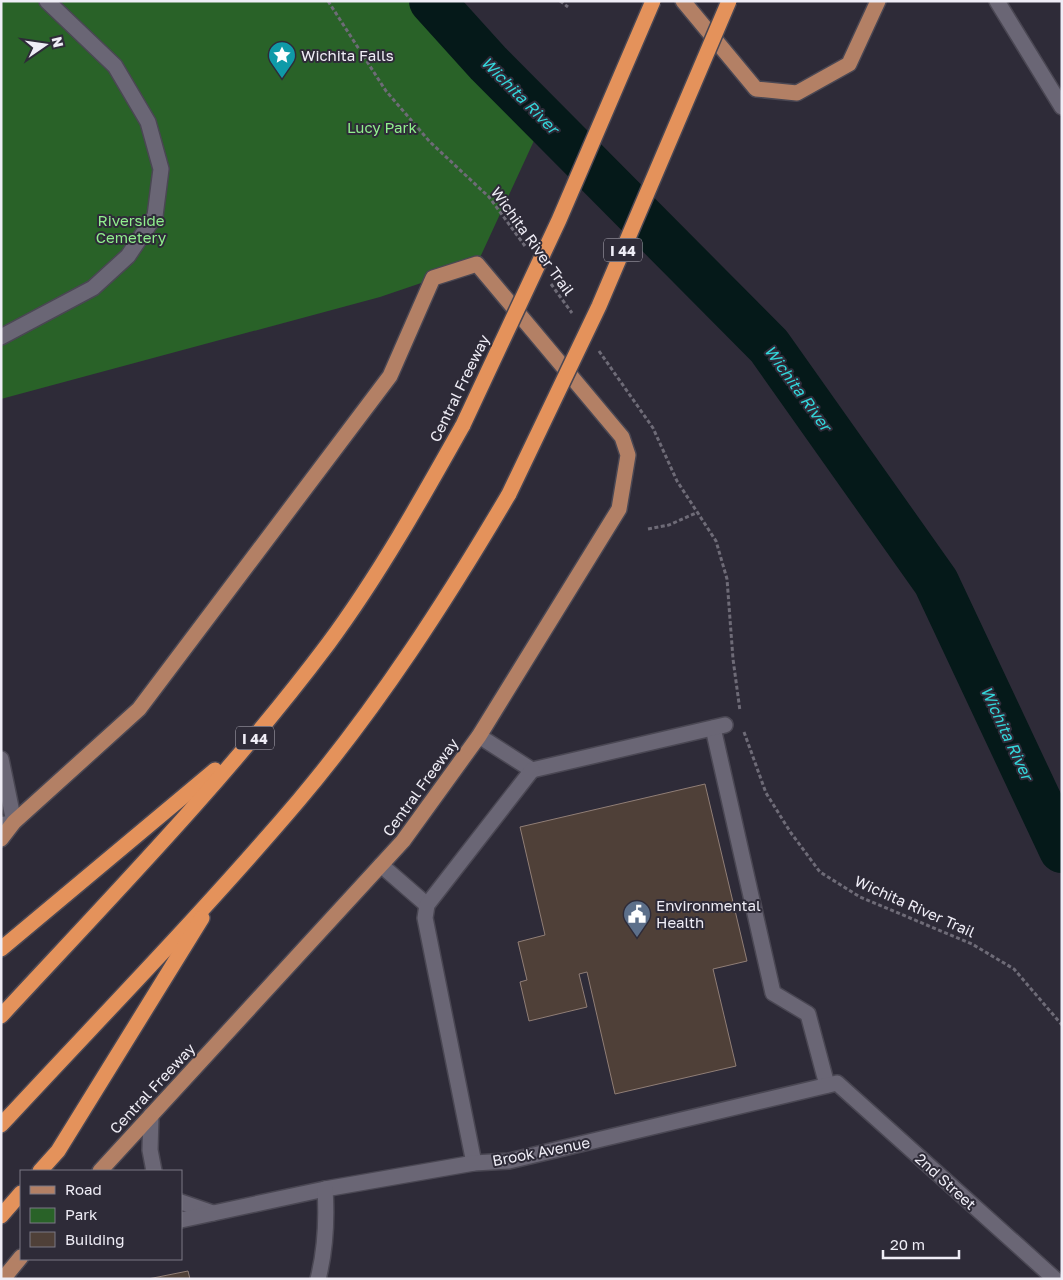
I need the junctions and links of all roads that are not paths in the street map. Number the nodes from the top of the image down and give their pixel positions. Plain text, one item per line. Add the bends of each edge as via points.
1 (47, 1) edge
2 (653, 1) edge
3 (684, 1) edge
4 (729, 1) edge
5 (878, 1) edge
6 (997, 1) edge
7 (1062, 107) edge
8 (1, 337) edge
9 (256, 736) junction
10 (479, 736) junction
11 (1, 759) edge
12 (532, 770) junction
13 (8, 824) edge
14 (1, 839) edge
15 (381, 865) junction
16 (221, 887) junction
17 (427, 906) junction
18 (1, 949) edge
19 (1, 1016) edge
20 (832, 1084) junction
21 (151, 1115) junction
22 (1, 1125) edge
23 (474, 1163) junction
24 (41, 1170) edge
25 (101, 1170) edge
26 (154, 1170) edge
27 (325, 1189) junction
28 (20, 1194) edge
29 (182, 1202) edge
30 (214, 1213) junction
31 (1, 1216) edge
32 (182, 1220) edge
33 (20, 1258) edge
34 (3, 1279) edge
35 (318, 1279) edge
36 (1055, 1279) edge

1 - 8 street via 115,66 148,122 162,169 155,216 128,256 93,288
2 - 9 highway, Central Freeway / I 44, bridge via 559,220 463,425 398,540 329,642
3 - 5 main road via 756,89 797,93 849,64
4 - 16 highway, I 44, bridge via 599,306 509,494 446,600 384,690 300,799
6 - 7 street
9 - 18 highway
9 - 19 highway, Central Freeway / I 44
10 - 12 street
10 - 13 main road, Central Freeway via 619,509 628,455 622,437 477,264 433,278 390,376 139,709
10 - 15 main road, Central Freeway via 403,841
11 - 13 street
12 - 17 street
12 - 20 street via 719,727 773,993 808,1014
13 - 14 main road, Central Freeway
15 - 17 street
15 - 21 main road, Central Freeway
16 - 22 highway, I 44
16 - 24 highway via 58,1151
17 - 23 street via 425,918
20 - 23 street, Brook Avenue via 509,1161
20 - 36 street, 2nd Street
21 - 25 main road, Central Freeway
21 - 26 street via 150,1150
23 - 27 street, Brook Avenue
27 - 30 street, Brook Avenue
27 - 35 street via 327,1223
28 - 31 highway
29 - 30 street
30 - 32 street, Brook Avenue
33 - 34 main road

